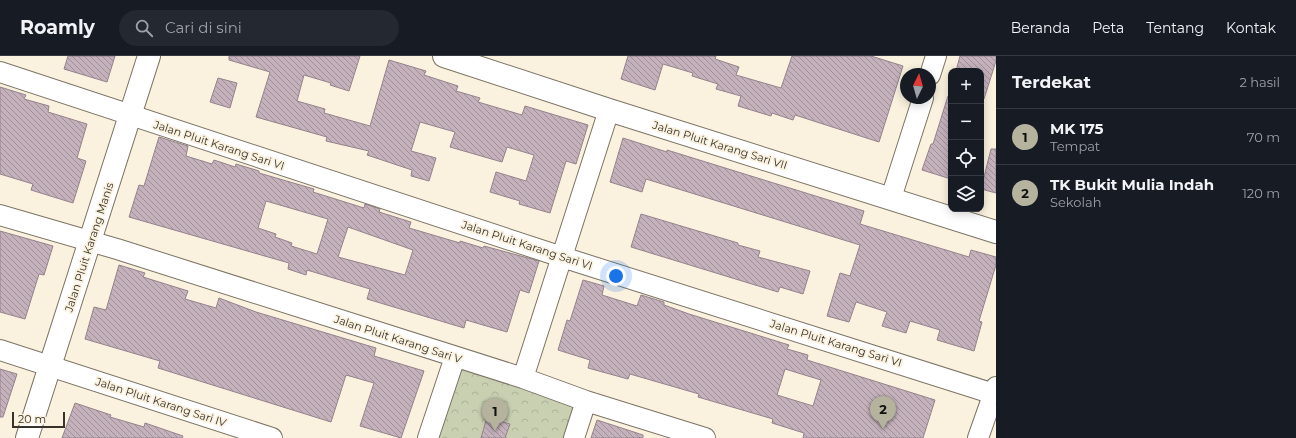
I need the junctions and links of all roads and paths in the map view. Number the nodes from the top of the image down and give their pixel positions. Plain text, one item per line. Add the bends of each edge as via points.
1 (149, 56) edge
2 (444, 56) edge
3 (936, 56) edge
4 (932, 68) edge
5 (0, 72) edge
6 (921, 104) edge
7 (609, 110) junction
8 (130, 116) junction
9 (891, 198) junction
10 (0, 216) edge
11 (996, 232) edge
12 (90, 242) junction
13 (562, 257) junction
14 (0, 350) edge
15 (455, 357) junction
16 (50, 366) junction
17 (523, 378) junction
18 (995, 390) edge
19 (586, 401) junction
20 (27, 438) edge
21 (272, 438) edge
22 (428, 438) edge
23 (574, 438) edge
24 (705, 438) edge
25 (978, 438) edge

1 - 8 street, Jalan Pluit Karang Manis
2 - 7 street, Jalan Pluit Karang Sari VII
3 - 4 street
5 - 8 street, Jalan Pluit Karang Sari VI
6 - 9 street
7 - 9 street, Jalan Pluit Karang Sari VII
7 - 13 street
8 - 12 street, Jalan Pluit Karang Manis
8 - 13 street, Jalan Pluit Karang Sari VI
9 - 11 street, Jalan Pluit Karang Sari VII
10 - 12 street, Jalan Pluit Karang Sari V
12 - 15 street, Jalan Pluit Karang Sari V
12 - 16 street, Jalan Pluit Karang Manis
13 - 17 street
13 - 18 street, Jalan Pluit Karang Sari VI
14 - 16 street, Jalan Pluit Karang Sari IV
15 - 17 street, Jalan Pluit Karang Sari V
15 - 22 street
16 - 20 street, Jalan Pluit Karang Manis
16 - 21 street, Jalan Pluit Karang Sari IV
17 - 19 street, Jalan Pluit Karang Sari V
18 - 25 street
19 - 23 street
19 - 24 street, Jalan Pluit Karang Sari V

